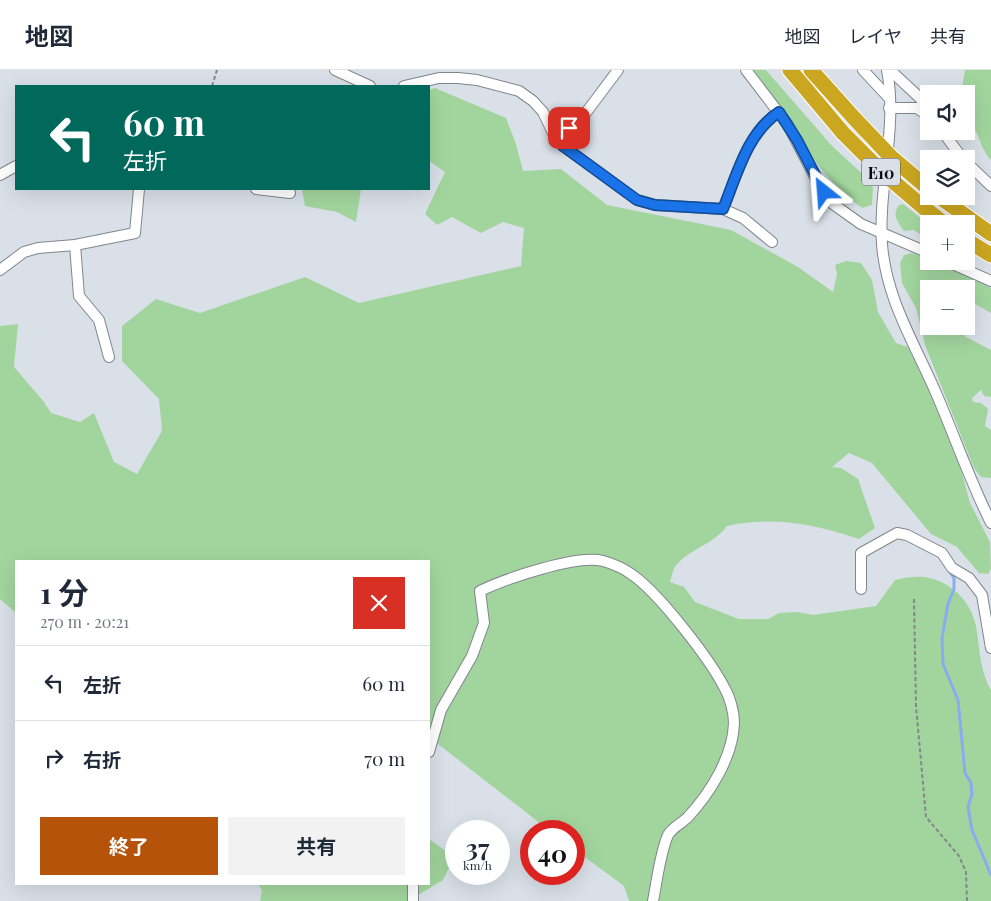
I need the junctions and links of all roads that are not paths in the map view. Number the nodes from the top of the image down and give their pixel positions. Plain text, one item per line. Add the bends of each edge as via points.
1 (335, 70) edge
2 (618, 70) edge
3 (746, 70) edge
4 (790, 70) edge
5 (811, 70) edge
6 (863, 70) edge
7 (889, 70) edge
8 (368, 85) edge
9 (408, 85) edge
10 (920, 98) edge
11 (890, 103) junction
12 (920, 110) edge
13 (779, 112) junction
14 (556, 137) junction
15 (15, 167) edge
16 (975, 171) edge
17 (0, 175) edge
18 (920, 181) edge
19 (991, 186) edge
20 (139, 190) edge
21 (264, 190) edge
22 (290, 193) dead end
23 (951, 205) edge
24 (723, 209) junction
25 (934, 215) edge
26 (882, 234) junction
27 (991, 234) edge
28 (772, 242) dead end
29 (75, 245) junction
30 (975, 245) edge
31 (920, 250) edge
32 (991, 254) edge
33 (0, 270) edge
34 (966, 270) edge
35 (991, 281) edge
36 (110, 357) dead end
37 (991, 523) edge
38 (861, 589) dead end
39 (991, 648) edge
40 (430, 748) edge
41 (413, 885) edge
42 (413, 901) edge
43 (653, 901) edge

1 - 8 street
2 - 14 street via 582,118
3 - 13 street
4 - 25 highway, E10, bridge via 843,133 882,172
5 - 18 highway, E10, bridge via 891,157
6 - 11 street
7 - 10 street
7 - 11 street
9 - 14 street via 439,78 458,78 519,91 538,106
11 - 12 street
11 - 26 street
13 - 24 street via 767,120 754,136
13 - 26 street via 820,187 833,204 853,220
14 - 24 street via 568,150 637,200 655,205
15 - 17 street
16 - 19 street
20 - 29 street via 135,233
21 - 22 street
23 - 27 highway
24 - 28 street via 743,218
26 - 31 street
26 - 37 street via 886,271 896,305
29 - 33 street via 24,252
29 - 36 street via 79,296 99,320
30 - 32 highway
34 - 35 street
38 - 39 street via 860,553 890,535 906,535 942,553 952,568 977,586 985,604
40 - 43 street via 441,710 472,656 484,623 480,591 559,565 591,559 620,567 635,577 656,596 725,687 734,723 728,752 712,786 688,817 669,833
41 - 42 street

